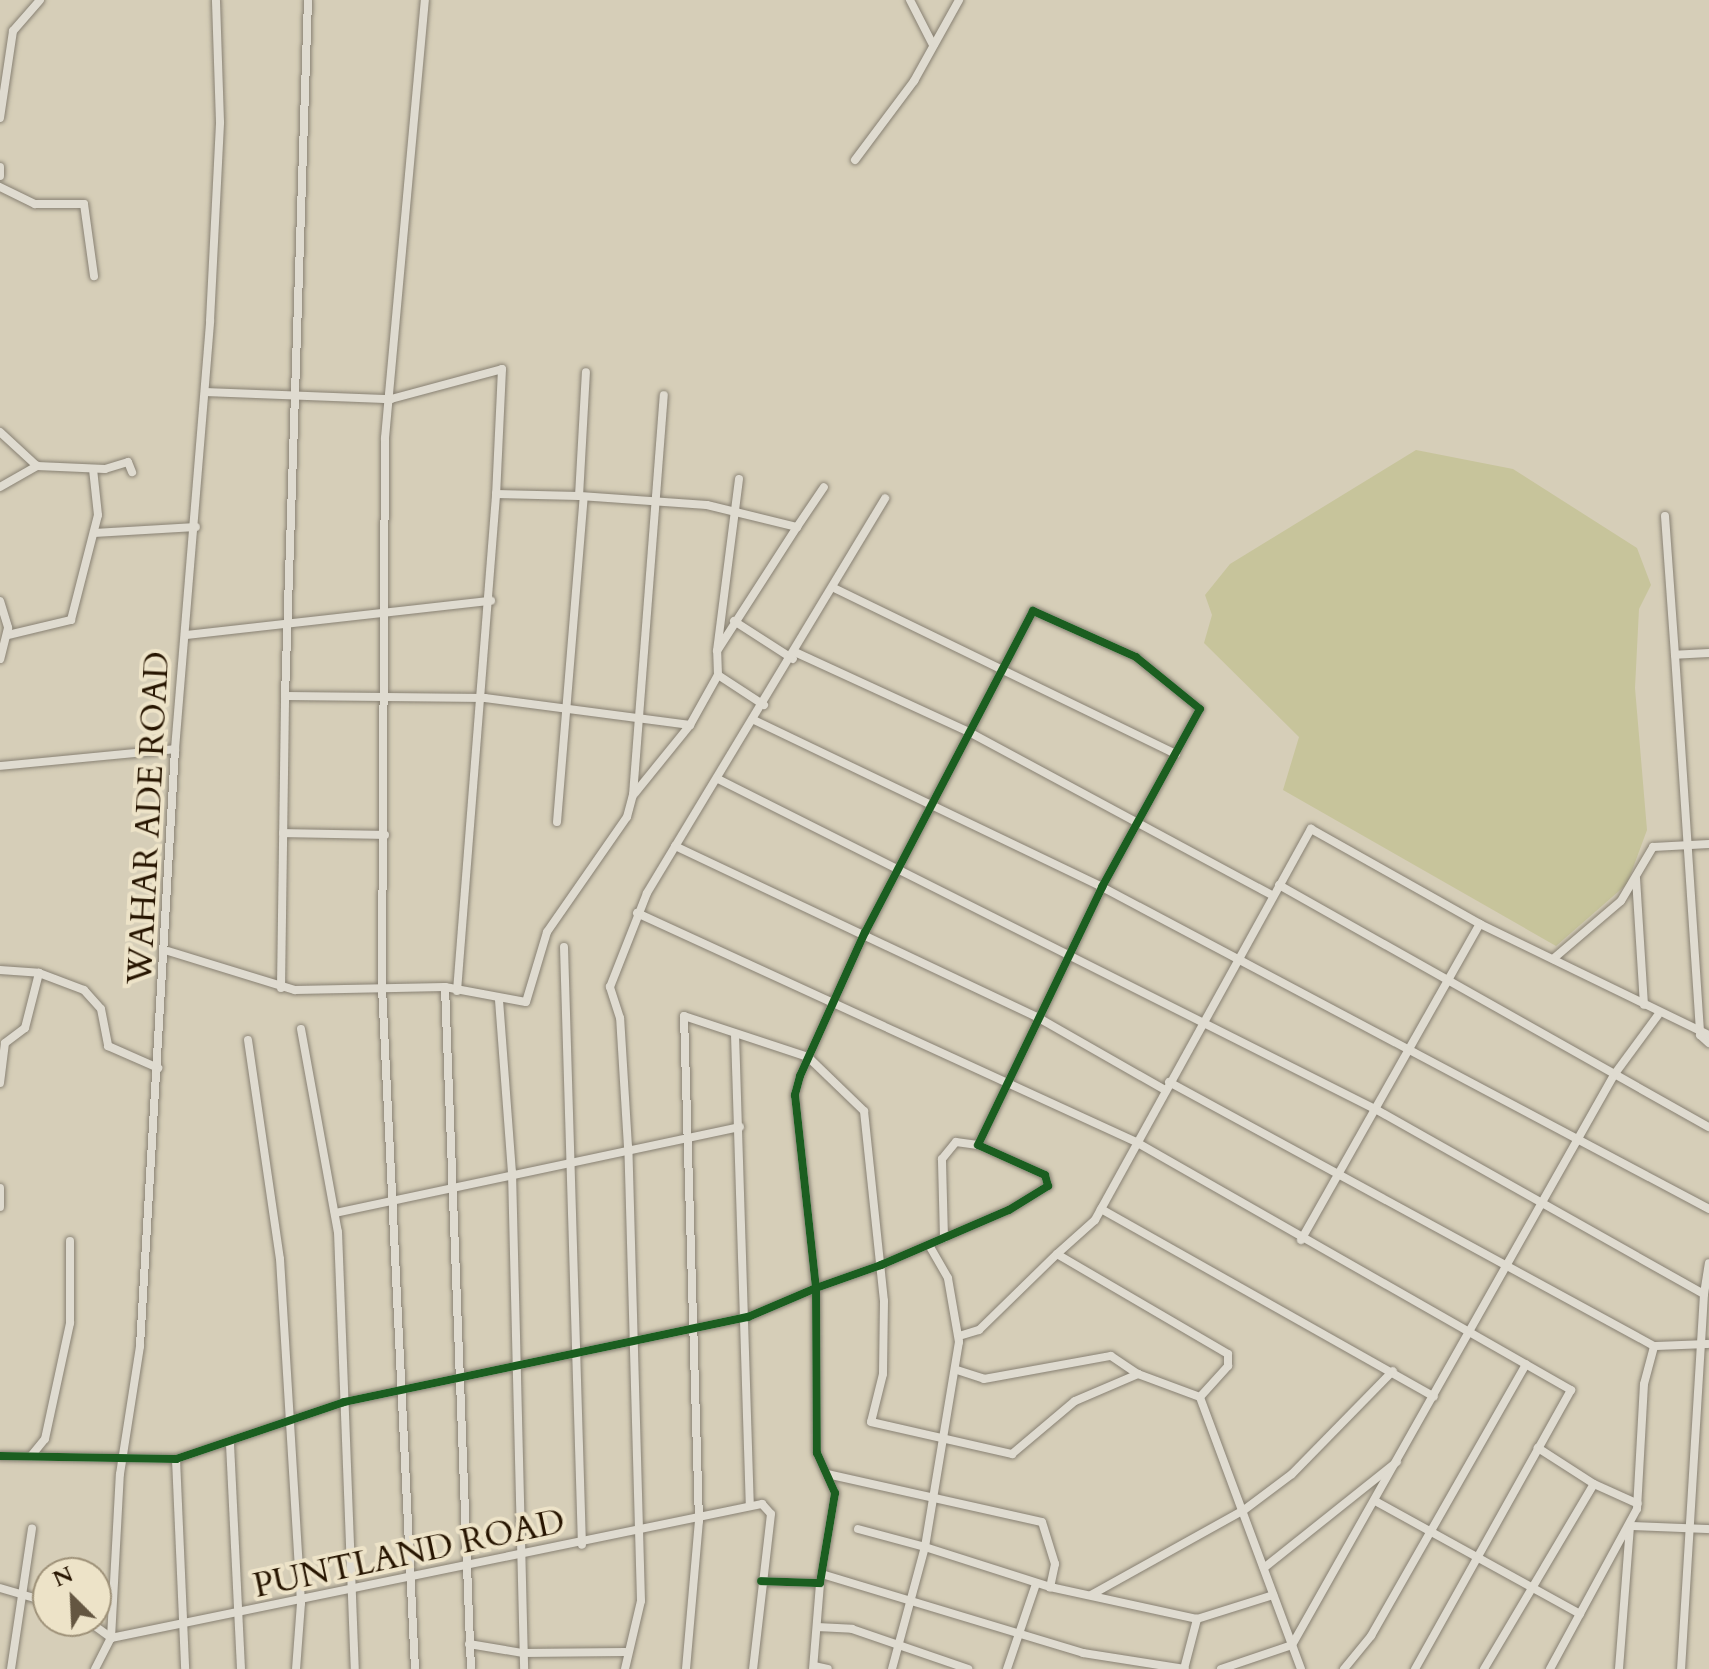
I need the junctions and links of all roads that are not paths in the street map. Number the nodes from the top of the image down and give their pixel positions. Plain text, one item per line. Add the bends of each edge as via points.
1 (40, 0) edge
2 (216, 0) edge
3 (308, 0) edge
4 (425, 0) edge
5 (910, 0) edge
6 (959, 0) edge
7 (933, 45) junction
8 (0, 118) edge
9 (855, 160) dead end
10 (0, 167) edge
11 (0, 176) edge
12 (0, 187) edge
13 (94, 276) dead end
14 (586, 372) dead end
15 (205, 392) junction
16 (664, 395) dead end
17 (298, 397) junction
18 (391, 399) junction
19 (0, 432) edge
20 (37, 466) junction
21 (93, 469) junction
22 (132, 472) dead end
23 (739, 479) dead end
24 (0, 487) edge
25 (824, 487) dead end
26 (496, 494) junction
27 (582, 496) junction
28 (885, 498) dead end
29 (658, 502) junction
30 (735, 511) junction
31 (1665, 516) dead end
32 (196, 527) junction
33 (797, 527) junction
34 (94, 533) junction
35 (836, 589) junction
36 (0, 601) edge
37 (491, 601) junction
38 (387, 613) junction
39 (734, 621) junction
40 (288, 624) junction
41 (8, 635) junction
42 (186, 635) junction
43 (717, 651) junction
44 (1709, 653) edge
45 (1675, 655) junction
46 (795, 656) junction
47 (0, 659) edge
48 (1004, 668) junction
49 (718, 675) junction
50 (388, 692) junction
51 (285, 696) junction
52 (485, 698) junction
53 (764, 705) junction
54 (567, 708) junction
55 (640, 715) junction
56 (754, 720) junction
57 (690, 725) junction
58 (969, 732) junction
59 (175, 749) junction
60 (1176, 754) junction
61 (0, 766) edge
62 (718, 779) junction
63 (633, 795) junction
64 (933, 803) junction
65 (1138, 819) junction
66 (557, 822) dead end
67 (283, 833) junction
68 (385, 835) junction
69 (1709, 844) edge
70 (1690, 845) junction
71 (675, 846) junction
72 (899, 865) junction
73 (1636, 878) junction
74 (1279, 885) junction
75 (1102, 887) junction
76 (1273, 896) junction
77 (637, 913) junction
78 (1480, 924) junction
79 (865, 932) junction
80 (564, 947) dead end
81 (168, 951) junction
82 (1070, 957) junction
83 (1238, 958) junction
84 (1553, 959) junction
85 (0, 970) edge
86 (39, 973) junction
87 (1447, 982) junction
88 (382, 986) junction
89 (445, 987) junction
90 (281, 988) junction
91 (457, 991) junction
92 (499, 1000) junction
93 (834, 1000) junction
94 (1644, 1005) junction
95 (1658, 1015) junction
96 (1037, 1017) junction
97 (1201, 1026) junction
98 (301, 1029) dead end
99 (735, 1034) junction
100 (1704, 1035) edge
101 (248, 1040) dead end
102 (1709, 1043) edge
103 (1411, 1046) junction
104 (808, 1057) junction
105 (158, 1068) junction
106 (1614, 1075) junction
107 (1008, 1081) junction
108 (0, 1083) edge
109 (1167, 1086) junction
110 (1377, 1110) junction
111 (740, 1127) junction
112 (1709, 1127) edge
113 (688, 1133) junction
114 (1579, 1138) junction
115 (1136, 1142) junction
116 (978, 1145) junction
117 (628, 1147) junction
118 (565, 1159) junction
119 (512, 1172) junction
120 (1338, 1175) junction
121 (454, 1184) junction
122 (0, 1188) edge
123 (395, 1197) junction
124 (1543, 1204) junction
125 (0, 1207) edge
126 (1101, 1209) junction
127 (1709, 1209) edge
128 (335, 1213) junction
129 (944, 1238) junction
130 (1301, 1240) junction
131 (70, 1241) dead end
132 (929, 1245) junction
133 (1057, 1254) junction
134 (1709, 1263) edge
135 (881, 1265) junction
136 (1505, 1267) junction
137 (816, 1288) junction
138 (1704, 1294) junction
139 (748, 1317) junction
140 (688, 1332) junction
141 (1468, 1333) junction
142 (959, 1336) junction
143 (1706, 1344) edge
144 (633, 1345) junction
145 (1654, 1346) junction
146 (573, 1357) junction
147 (1526, 1364) junction
148 (514, 1369) junction
149 (957, 1370) junction
150 (1393, 1371) junction
151 (1138, 1374) junction
152 (457, 1377) junction
153 (405, 1392) junction
154 (1200, 1397) junction
155 (1434, 1397) junction
156 (344, 1402) junction
157 (287, 1418) junction
158 (945, 1439) junction
159 (230, 1444) junction
160 (1538, 1448) junction
161 (0, 1456) edge
162 (31, 1456) junction
163 (176, 1459) junction
164 (1401, 1459) junction
165 (127, 1461) junction
166 (827, 1474) junction
167 (1594, 1484) junction
168 (936, 1494) junction
169 (1377, 1502) junction
170 (1638, 1504) junction
171 (750, 1505) junction
172 (1244, 1510) junction
173 (699, 1521) junction
174 (1630, 1526) junction
175 (32, 1529) dead end
176 (858, 1529) dead end
177 (1709, 1529) edge
178 (1428, 1530) junction
179 (1691, 1530) junction
180 (637, 1534) junction
181 (582, 1545) junction
182 (925, 1547) junction
183 (524, 1555) junction
184 (1477, 1557) junction
185 (1264, 1568) junction
186 (469, 1569) junction
187 (822, 1579) junction
188 (761, 1581) junction
189 (410, 1582) junction
190 (1036, 1584) junction
191 (1529, 1586) junction
192 (1050, 1587) junction
193 (0, 1588) edge
194 (354, 1593) junction
195 (21, 1594) junction
196 (1090, 1595) junction
197 (1273, 1595) junction
198 (32, 1597) edge
199 (912, 1601) junction
200 (301, 1603) junction
201 (1580, 1614) junction
202 (241, 1615) junction
203 (1197, 1619) junction
204 (817, 1627) junction
205 (184, 1628) junction
206 (1017, 1634) junction
207 (111, 1638) junction
208 (469, 1644) junction
209 (897, 1644) junction
210 (1292, 1645) junction
211 (625, 1652) junction
212 (523, 1653) junction
213 (814, 1667) edge
214 (11, 1669) edge
215 (95, 1669) edge
216 (185, 1669) edge
217 (241, 1669) edge
218 (296, 1669) edge
219 (355, 1669) edge
220 (415, 1669) edge
221 (471, 1669) edge
222 (524, 1669) edge
223 (625, 1669) edge
224 (686, 1669) edge
225 (753, 1669) edge
226 (828, 1669) edge
227 (892, 1669) edge
228 (968, 1669) edge
229 (1007, 1669) edge
230 (1184, 1669) edge
231 (1221, 1669) edge
232 (1301, 1669) edge
233 (1344, 1669) edge
234 (1415, 1669) edge
235 (1484, 1669) edge
236 (1550, 1669) edge
237 (1619, 1669) edge
238 (1681, 1669) edge

1 - 8 street via 13,31
2 - 15 street, WAHAR ADE ROAD via 220,122
3 - 17 street
4 - 18 street
5 - 7 street
6 - 7 street
7 - 9 street
10 - 11 street
12 - 13 street via 35,204 84,204
14 - 27 street
15 - 17 street
15 - 32 street, WAHAR ADE ROAD
16 - 29 street
17 - 18 street
17 - 40 street
18 - 26 street via 502,369
18 - 38 street
19 - 20 street
20 - 21 street
20 - 24 street
21 - 22 street via 128,462
21 - 34 street
23 - 30 street
25 - 33 street
26 - 27 street
26 - 37 street
27 - 29 street
27 - 54 street
28 - 35 street
29 - 30 street
29 - 55 street
30 - 33 street
30 - 43 street
31 - 45 street
32 - 34 street
32 - 42 street, WAHAR ADE ROAD
33 - 39 street
34 - 41 street via 79,568 71,620
35 - 46 street
35 - 48 street
36 - 41 street
37 - 38 street
37 - 52 street
38 - 40 street
38 - 50 street
39 - 43 street
39 - 46 street
40 - 42 street
40 - 51 street
41 - 47 street
42 - 59 street, WAHAR ADE ROAD
43 - 49 street
44 - 45 street
45 - 70 street
46 - 53 street
46 - 58 street
48 - 58 street
48 - 60 street
48 - 60 street via 1033,611 1136,657 1200,709
49 - 53 street
49 - 57 street
50 - 51 street
50 - 52 street
50 - 68 street
51 - 67 street
52 - 54 street
52 - 91 street
53 - 56 street
54 - 55 street
54 - 66 street
55 - 57 street
55 - 63 street
56 - 62 street
56 - 64 street
57 - 63 street
58 - 64 street
58 - 65 street
59 - 61 street
59 - 81 street, WAHAR ADE ROAD
60 - 65 street
62 - 71 street
62 - 72 street
63 - 92 street via 627,817 547,932 526,1002
64 - 72 street
64 - 75 street
65 - 75 street
65 - 76 street
67 - 68 street
67 - 90 street
68 - 88 street
69 - 70 street
70 - 73 street via 1653,847
70 - 100 street
71 - 77 street
71 - 79 street
72 - 79 street
72 - 82 street
73 - 84 street via 1599,922
73 - 94 street
74 - 76 street
74 - 78 street via 1311,829
74 - 87 street
75 - 82 street
75 - 83 street
76 - 83 street
77 - 93 street
77 - 117 street via 610,987 620,1018
78 - 84 street
78 - 87 street
79 - 93 street
79 - 96 street
80 - 118 street
81 - 90 street
81 - 105 street, WAHAR ADE ROAD
82 - 96 street
82 - 97 street
83 - 97 street
83 - 103 street
84 - 94 street
85 - 86 street
86 - 105 street via 84,990 101,1009 108,1046
86 - 108 street via 25,1028 5,1043
87 - 103 street
87 - 106 street
88 - 89 street
88 - 90 street
88 - 123 street
89 - 91 street
89 - 121 street
91 - 92 street
92 - 119 street
93 - 104 street
93 - 107 street
94 - 95 street
95 - 100 street
95 - 106 street
96 - 107 street
96 - 109 street
97 - 109 street
97 - 110 street
98 - 128 street
99 - 104 street
99 - 111 street
99 - 113 street via 684,1016
100 - 102 street
101 - 157 street via 280,1259
103 - 110 street
103 - 114 street
104 - 135 street via 864,1111
104 - 137 street via 795,1095
105 - 165 street, WAHAR ADE ROAD
106 - 112 street
106 - 114 street
107 - 115 street
107 - 116 street
109 - 115 street
109 - 120 street
110 - 120 street
110 - 124 street
111 - 113 street
111 - 139 street
113 - 117 street
113 - 140 street
114 - 124 street
114 - 127 street
115 - 126 street
115 - 130 street
116 - 129 street via 956,1142 942,1159
116 - 129 street via 1045,1175 1048,1186
117 - 118 street
117 - 144 street
118 - 119 street
118 - 146 street
119 - 121 street
119 - 148 street
120 - 130 street
120 - 136 street
121 - 123 street
121 - 152 street
122 - 125 street
123 - 128 street
123 - 153 street
124 - 136 street
124 - 138 street
126 - 133 street
126 - 150 street
128 - 156 street
129 - 132 street
130 - 141 street
131 - 162 street via 70,1323 45,1439
132 - 135 street
132 - 142 street via 948,1278
133 - 142 street via 979,1330
133 - 154 street via 1228,1354 1228,1366
134 - 138 street
135 - 137 street
135 - 158 street via 883,1374 871,1422
136 - 141 street
136 - 145 street
137 - 139 street
137 - 166 street via 817,1453
138 - 143 street
139 - 140 street
139 - 171 street
140 - 144 street
140 - 173 street
141 - 147 street
141 - 155 street
142 - 149 street
143 - 145 street
143 - 179 street
144 - 146 street
144 - 180 street
145 - 170 street via 1644,1384
146 - 148 street
146 - 181 street
147 - 160 street via 1571,1390
147 - 178 street
148 - 152 street
148 - 183 street
149 - 151 street via 984,1379 1111,1356
149 - 158 street
150 - 155 street
150 - 172 street via 1333,1437
151 - 154 street
151 - 158 street via 1075,1401 1012,1454
152 - 153 street
152 - 186 street
153 - 156 street
153 - 189 street
154 - 172 street
155 - 164 street
156 - 157 street
156 - 194 street
157 - 159 street
157 - 200 street
158 - 168 street
159 - 163 street
159 - 202 street
160 - 167 street
160 - 184 street
161 - 162 street
162 - 165 street
163 - 165 street
163 - 205 street
164 - 169 street
164 - 185 street
165 - 207 street, WAHAR ADE ROAD
166 - 168 street
166 - 187 street via 835,1493
167 - 170 street
167 - 191 street
168 - 182 street
168 - 192 street via 1042,1522 1054,1555
169 - 178 street
169 - 210 street
170 - 174 street
171 - 173 street, PUNTLAND ROAD
171 - 188 street via 771,1514
172 - 185 street
172 - 196 street
173 - 180 street, PUNTLAND ROAD
173 - 224 street
174 - 179 street
174 - 201 street
174 - 237 street
175 - 195 street
176 - 182 street
177 - 179 street
178 - 184 street
178 - 233 street via 1371,1636
179 - 238 street
180 - 181 street, PUNTLAND ROAD
180 - 211 street via 641,1601
181 - 183 street, PUNTLAND ROAD
182 - 190 street
182 - 199 street
183 - 186 street, PUNTLAND ROAD
183 - 212 street
184 - 191 street
184 - 234 street
185 - 197 street
186 - 189 street, PUNTLAND ROAD
186 - 208 street
187 - 188 street
187 - 199 street
187 - 204 street
188 - 225 street
189 - 194 street, PUNTLAND ROAD
189 - 220 street
190 - 192 street
190 - 206 street
191 - 201 street
191 - 235 street
192 - 196 street
193 - 195 street
194 - 200 street, PUNTLAND ROAD
194 - 219 street
195 - 198 street
195 - 214 street
196 - 203 street
197 - 203 street
197 - 210 street
199 - 206 street
199 - 209 street
200 - 202 street, PUNTLAND ROAD
200 - 218 street
201 - 236 street
202 - 205 street, PUNTLAND ROAD
202 - 217 street
203 - 230 street
204 - 209 street
204 - 213 street
205 - 207 street, PUNTLAND ROAD
205 - 216 street
206 - 229 street
206 - 230 street
207 - 215 street
208 - 212 street
208 - 221 street
209 - 227 street
209 - 228 street
210 - 231 street
210 - 232 street
211 - 212 street
211 - 223 street
212 - 222 street
213 - 226 street

